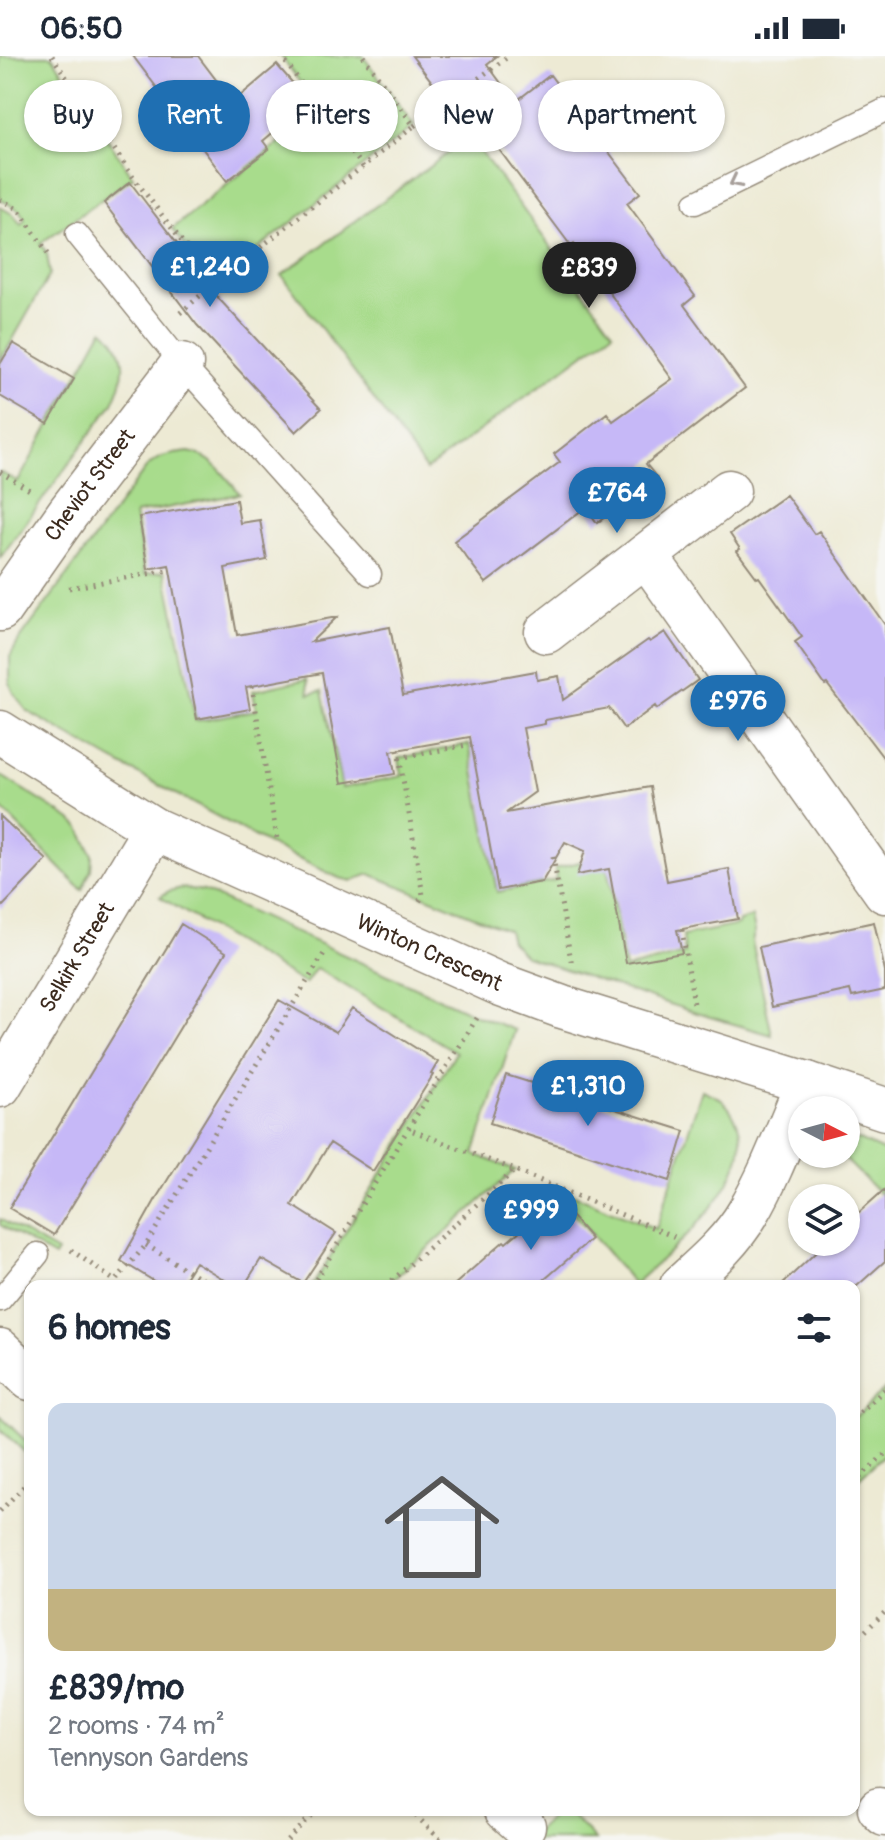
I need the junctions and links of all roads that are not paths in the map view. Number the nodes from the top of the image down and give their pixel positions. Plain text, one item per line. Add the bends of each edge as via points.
1 (885, 110) edge
2 (695, 203) dead end
3 (77, 234) road end
4 (169, 348) junction
5 (729, 491) dead end
6 (646, 555) junction
7 (370, 574) dead end
8 (0, 610) edge
9 (546, 632) dead end
10 (0, 732) edge
11 (154, 829) junction
12 (885, 892) edge
13 (807, 1083) junction
14 (0, 1086) edge
15 (885, 1109) edge
16 (38, 1254) road end
17 (688, 1280) edge
18 (0, 1300) edge
19 (0, 1350) edge
20 (24, 1373) edge

1 -> 2 lane
3 - 4 lane
4 - 7 lane
4 - 8 street, Cheviot Street via 68,513
5 - 6 street
6 - 9 street
6 - 12 street
10 - 11 street, Winton Crescent
11 - 13 street, Winton Crescent via 499,984
11 - 14 street, Selkirk Street
13 - 15 street, Winton Crescent
13 - 17 street via 747,1215
16 - 18 lane
19 - 20 street

